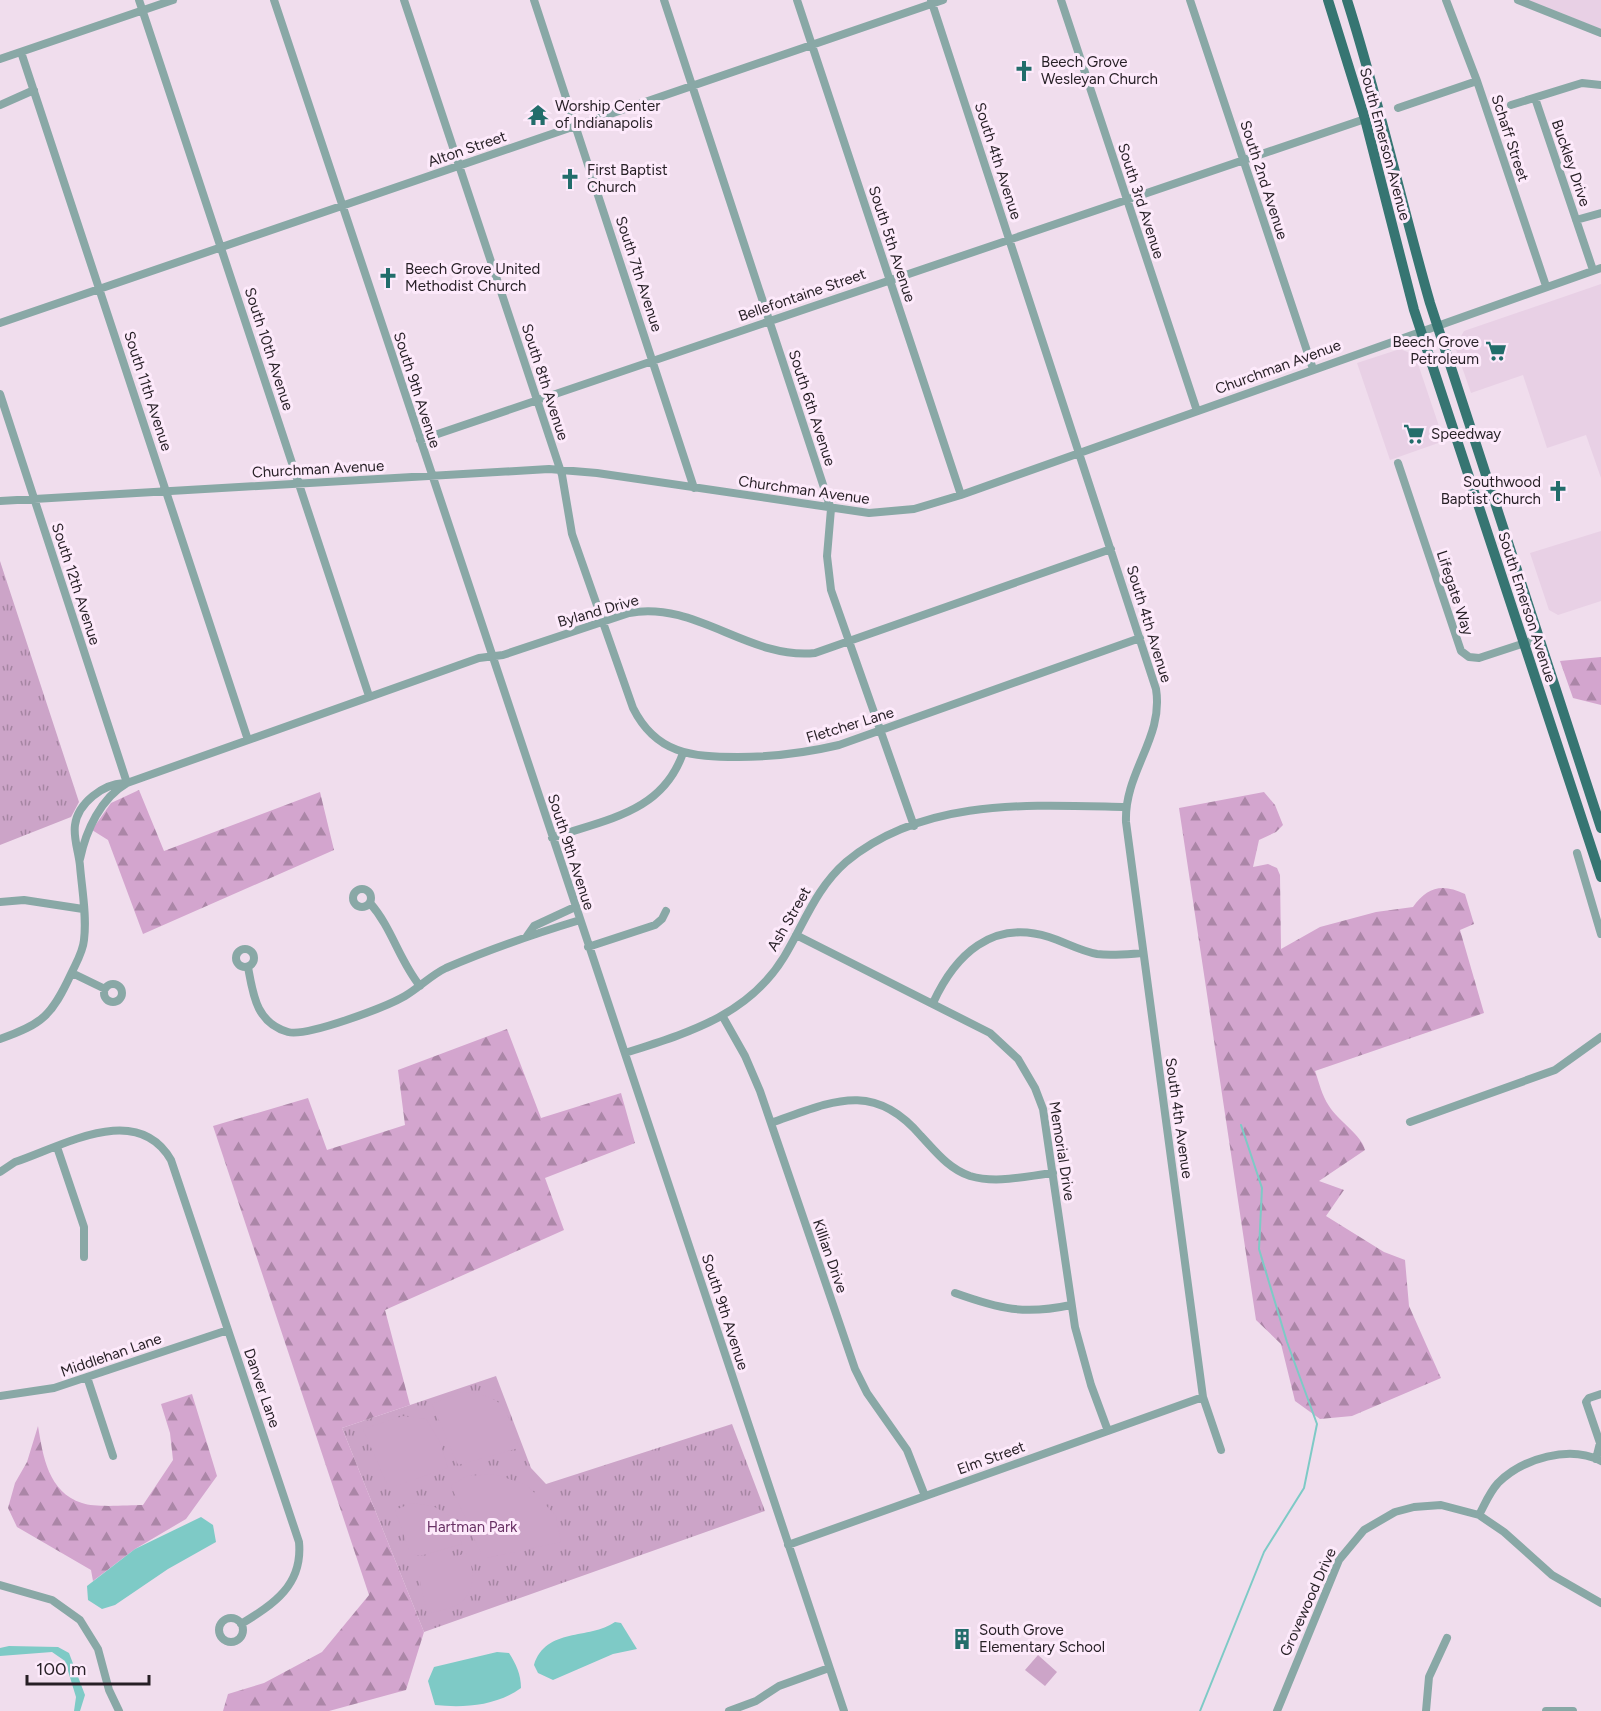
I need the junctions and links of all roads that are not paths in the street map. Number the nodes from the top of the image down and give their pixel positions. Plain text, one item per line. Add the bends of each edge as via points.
1 (139, 0) edge
2 (173, 0) edge
3 (274, 0) edge
4 (404, 0) edge
5 (534, 0) edge
6 (664, 0) edge
7 (798, 0) edge
8 (943, 0) edge
9 (1061, 0) edge
10 (1190, 0) edge
11 (1328, 0) edge
12 (1347, 0) edge
13 (1446, 0) edge
14 (1518, 0) edge
15 (931, 2) edge
16 (142, 10) junction
17 (1601, 33) edge
18 (812, 45) junction
19 (21, 52) junction
20 (0, 59) edge
21 (1477, 81) junction
22 (693, 85) junction
23 (1601, 85) edge
24 (34, 90) junction
25 (1535, 98) junction
26 (0, 105) edge
27 (1511, 105) dead end
28 (1398, 108) dead end
29 (1365, 119) junction
30 (576, 126) junction
31 (1243, 160) junction
32 (459, 166) junction
33 (1126, 198) junction
34 (342, 206) junction
35 (1601, 213) edge
36 (1576, 220) junction
37 (1009, 238) junction
38 (221, 247) junction
39 (1597, 269) edge
40 (889, 279) junction
41 (1546, 286) junction
42 (99, 289) junction
43 (770, 320) junction
44 (0, 322) edge
45 (1438, 325) junction
46 (1420, 331) junction
47 (653, 360) junction
48 (1312, 369) junction
49 (0, 394) edge
50 (536, 400) junction
51 (1197, 411) junction
52 (420, 440) junction
53 (1079, 453) junction
54 (1398, 463) dead end
55 (560, 470) junction
56 (431, 476) junction
57 (299, 483) junction
58 (694, 488) junction
59 (166, 492) junction
60 (961, 495) junction
61 (34, 499) junction
62 (0, 501) edge
63 (831, 509) junction
64 (1111, 549) junction
65 (603, 622) junction
66 (1140, 638) junction
67 (1540, 638) junction
68 (849, 643) junction
69 (1524, 643) junction
70 (491, 657) junction
71 (369, 696) junction
72 (880, 731) junction
73 (248, 740) junction
74 (683, 753) junction
75 (127, 783) junction
76 (1126, 807) junction
77 (914, 826) junction
78 (1601, 828) edge
79 (552, 838) junction
80 (1577, 853) dead end
81 (80, 859) junction
82 (1601, 877) edge
83 (0, 902) edge
84 (370, 903) dead end
85 (575, 908) junction
86 (83, 909) junction
87 (666, 911) dead end
88 (580, 920) junction
89 (1601, 934) edge
90 (796, 935) junction
91 (526, 937) junction
92 (588, 947) junction
93 (1143, 953) junction
94 (248, 967) dead end
95 (72, 973) junction
96 (420, 986) junction
97 (105, 989) dead end
98 (933, 1003) junction
99 (723, 1017) junction
100 (1601, 1037) edge
101 (0, 1039) edge
102 (625, 1053) junction
103 (1410, 1122) dead end
104 (771, 1123) junction
105 (57, 1147) junction
106 (0, 1172) edge
107 (1053, 1173) junction
108 (84, 1257) dead end
109 (955, 1293) dead end
110 (1071, 1305) junction
111 (228, 1330) junction
112 (87, 1377) junction
113 (1601, 1394) edge
114 (0, 1396) edge
115 (1203, 1397) junction
116 (1108, 1431) junction
117 (1221, 1450) dead end
118 (113, 1456) dead end
119 (1599, 1460) edge
120 (925, 1496) junction
121 (1479, 1515) junction
122 (788, 1545) junction
123 (0, 1585) edge
124 (1601, 1603) edge
125 (241, 1624) dead end
126 (1447, 1638) dead end
127 (829, 1668) junction
128 (746, 1708) edge
129 (119, 1711) edge
130 (729, 1711) edge
131 (843, 1711) edge
132 (1277, 1711) edge
133 (1426, 1711) edge
134 (1546, 1711) edge
135 (1573, 1711) edge

1 - 16 street, South 10th Avenue
2 - 16 street
3 - 34 street, South 9th Avenue
4 - 32 street, South 8th Avenue
5 - 30 street, South 7th Avenue
6 - 22 street, South 6th Avenue
7 - 18 street, South 5th Avenue
8 - 15 street, Alton Street
9 - 33 street, South 3rd Avenue
10 - 31 street, South 2nd Avenue
11 - 29 main road, South Emerson Avenue
12 - 45 main road, South Emerson Avenue
13 - 21 street, Schaff Street
14 - 17 street
15 - 18 street, Alton Street
15 - 37 street, South 4th Avenue
16 - 19 street
16 - 38 street, South 10th Avenue
18 - 22 street, Alton Street
18 - 40 street, South 5th Avenue
19 - 20 street
19 - 24 street, South 11th Avenue
21 - 28 street
21 - 41 street, Schaff Street
22 - 30 street, Alton Street
22 - 43 street, South 6th Avenue
23 - 25 street via 1582,83
24 - 26 street
24 - 42 street, South 11th Avenue
25 - 27 street
25 - 36 street, Buckley Drive
29 - 31 street, Bellefontaine Street
29 - 46 main road, South Emerson Avenue
30 - 32 street, Alton Street
30 - 47 street, South 7th Avenue
31 - 33 street, Bellefontaine Street
31 - 48 street, South 2nd Avenue
32 - 34 street, Alton Street
32 - 50 street, South 8th Avenue
33 - 37 street, Bellefontaine Street
33 - 51 street, South 3rd Avenue
34 - 38 street, Alton Street
34 - 52 street, South 9th Avenue
35 - 36 street
36 - 39 street, Buckley Drive
37 - 40 street, Bellefontaine Street
37 - 53 street, South 4th Avenue
38 - 42 street, Alton Street
38 - 57 street, South 10th Avenue
39 - 41 street, Churchman Avenue
40 - 43 street, Bellefontaine Street
40 - 60 street, South 5th Avenue
41 - 45 street, Churchman Avenue
42 - 44 street, Alton Street
42 - 59 street, South 11th Avenue
43 - 47 street, Bellefontaine Street
43 - 63 street, South 6th Avenue
45 - 46 street, Churchman Avenue
45 - 67 main road, South Emerson Avenue
46 - 48 street, Churchman Avenue
46 - 69 main road, South Emerson Avenue
47 - 50 street, Bellefontaine Street
47 - 58 street, South 7th Avenue
48 - 51 street, Churchman Avenue
49 - 61 street, South 12th Avenue
50 - 52 street, Bellefontaine Street
50 - 55 street, South 8th Avenue
51 - 53 street, Churchman Avenue
52 - 56 street, South 9th Avenue
53 - 60 street, Churchman Avenue
53 - 64 street, South 4th Avenue
54 - 69 street, Lifegate Way via 1461,651 1475,658
55 - 56 street, Churchman Avenue
55 - 58 street, Churchman Avenue
55 - 65 street, South 8th Avenue via 572,534
56 - 57 street, Churchman Avenue
56 - 70 street, South 9th Avenue
57 - 59 street, Churchman Avenue
57 - 71 street, South 10th Avenue
58 - 63 street, Churchman Avenue
59 - 61 street, Churchman Avenue
59 - 73 street, South 11th Avenue
60 - 63 street, Churchman Avenue via 926,507 894,512
61 - 62 street, Churchman Avenue
61 - 75 street, South 12th Avenue
63 - 68 street, South 6th Avenue via 828,571
64 - 66 street, South 4th Avenue
64 - 68 street, Byland Drive
65 - 68 street, Byland Drive via 636,611 662,611 782,653 815,653
65 - 70 street, Byland Drive
65 - 74 street, South 8th Avenue via 639,718 656,738
66 - 72 street, Fletcher Lane
66 - 76 street, South 4th Avenue via 1156,689 1158,716 1131,780
67 - 69 street, Lifegate Way
67 - 78 main road, South Emerson Avenue
68 - 72 street, South 6th Avenue
69 - 82 main road, South Emerson Avenue
70 - 71 street, Byland Drive
70 - 79 street, South 9th Avenue
71 - 73 street, Byland Drive
72 - 74 street, Fletcher Lane via 839,745 780,756 702,757
72 - 77 street, South 6th Avenue
73 - 75 street, Byland Drive
74 - 79 street via 671,781 646,804
75 - 81 street via 107,797 89,830
75 - 81 street, Byland Drive via 108,786 81,809 74,828
76 - 77 street, Ash Street via 1005,806 960,812
76 - 93 street, South 4th Avenue
77 - 90 street, Ash Street via 870,845 846,863 822,888
79 - 85 street, South 9th Avenue
80 - 89 street
81 - 86 street
83 - 86 street via 24,900
84 - 96 street via 384,920
85 - 88 street, South 9th Avenue
85 - 91 street via 534,926
86 - 95 street via 84,943
87 - 92 street via 655,925
88 - 91 street
88 - 92 street, South 9th Avenue
90 - 98 street, Memorial Drive
90 - 99 street, Ash Street via 757,992
91 - 96 street via 442,970
92 - 102 street, South 9th Avenue
93 - 98 street via 1097,954 1042,935 1008,934 979,944 962,956 943,981
93 - 115 street, South 4th Avenue
94 - 96 street via 254,999 263,1016 281,1030 296,1033 390,1004
95 - 97 street
95 - 101 street via 45,1018
98 - 107 street, Memorial Drive via 990,1033 1018,1059 1040,1097
99 - 102 street, Ash Street via 694,1031
99 - 104 street, Killian Drive via 749,1063
100 - 103 street via 1555,1070
102 - 122 street, South 9th Avenue
104 - 107 street via 835,1101 865,1100 887,1106 903,1116 943,1160 969,1175 1000,1180
104 - 120 street, Killian Drive via 855,1369 907,1450
105 - 106 street via 15,1162
105 - 108 street via 84,1227
105 - 111 street, Danver Lane via 120,1129 142,1133 158,1143 174,1166
107 - 110 street, Memorial Drive
109 - 110 street via 1013,1311 1036,1312
110 - 116 street, Memorial Drive via 1085,1367
111 - 112 street, Middlehan Lane
111 - 125 street, Danver Lane via 297,1534 299,1550 294,1577 285,1592
112 - 114 street, Middlehan Lane via 54,1388
112 - 118 street
113 - 119 street via 1587,1401 1600,1443
115 - 116 street, Elm Street
115 - 117 street, South 4th Avenue
116 - 120 street, Elm Street
119 - 121 street via 1563,1453 1520,1468 1498,1484
120 - 122 street, Elm Street
121 - 124 street, Grovewood Drive via 1552,1575
121 - 132 street, Grovewood Drive via 1449,1506 1411,1507 1379,1519 1358,1535 1337,1564
122 - 127 street, South 9th Avenue
123 - 129 street via 52,1600 80,1620 98,1648 108,1690
126 - 133 street via 1430,1677
127 - 128 street via 779,1686
127 - 131 street, South 9th Avenue
128 - 130 street
134 - 135 street

